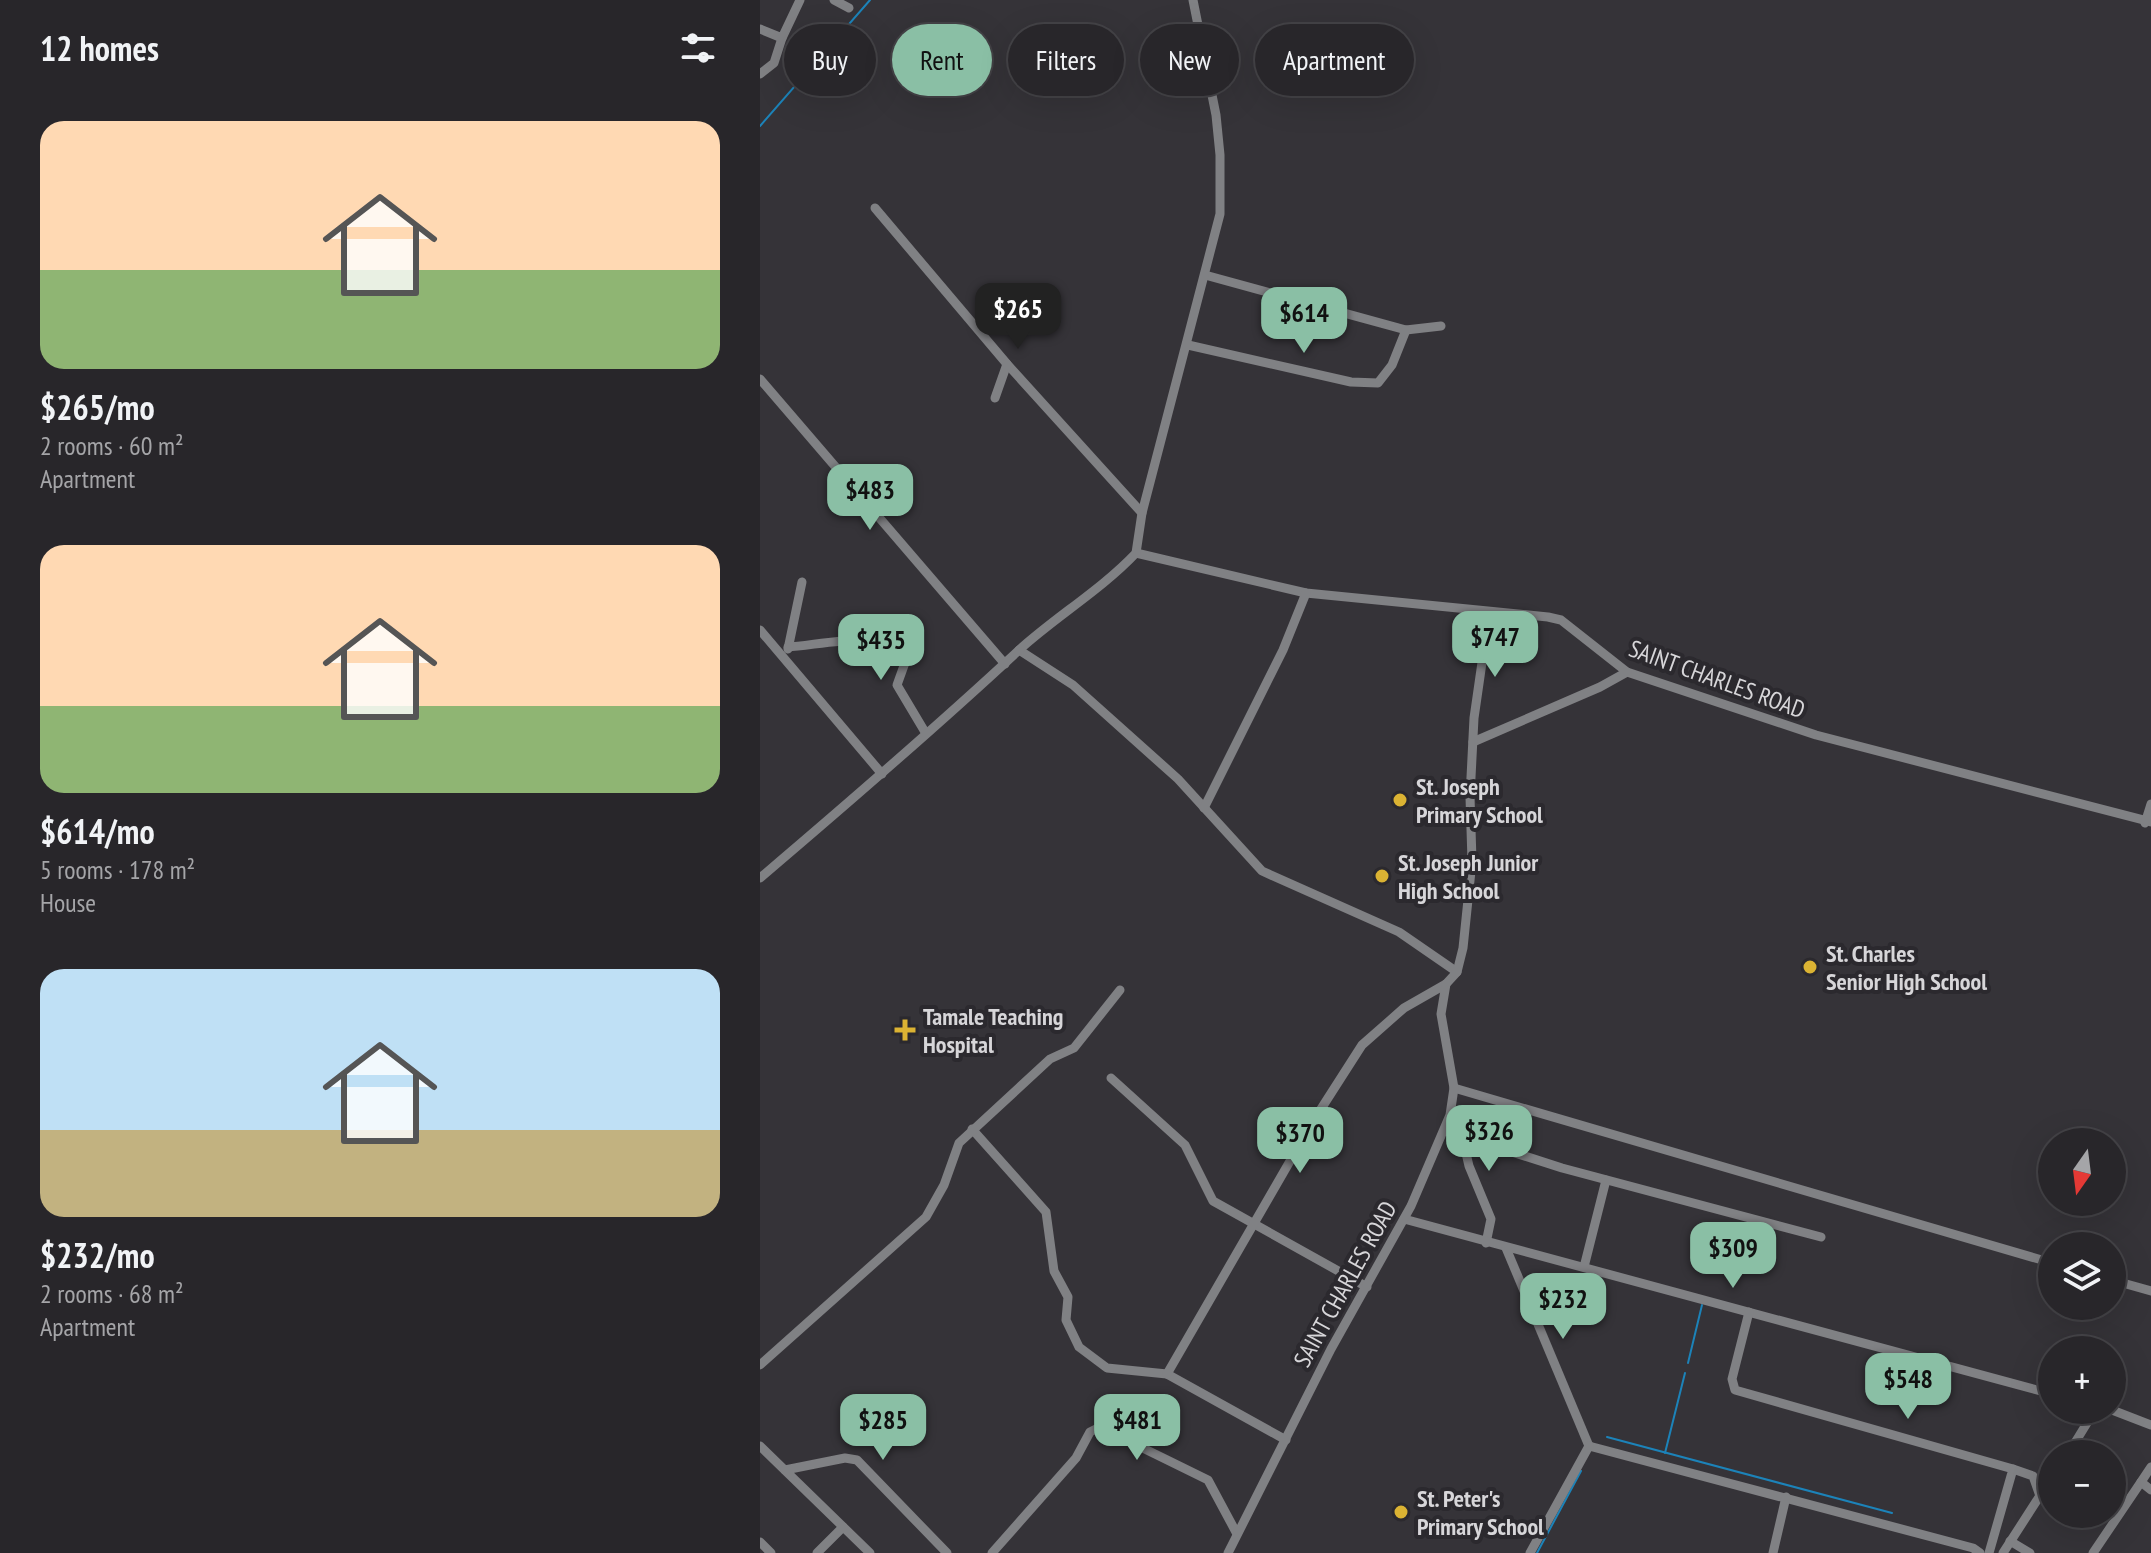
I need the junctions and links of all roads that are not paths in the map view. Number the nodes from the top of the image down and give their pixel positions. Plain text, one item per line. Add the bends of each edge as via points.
1 (800, 0) edge
2 (834, 0) edge
3 (1193, 0) edge
4 (849, 8) dead end
5 (760, 29) edge
6 (782, 38) junction
7 (760, 74) edge
8 (875, 208) dead end
9 (1205, 275) junction
10 (1441, 326) dead end
11 (1406, 330) junction
12 (1188, 345) junction
13 (1007, 364) junction
14 (760, 379) edge
15 (995, 398) dead end
16 (1142, 513) junction
17 (1136, 553) junction
18 (802, 582) dead end
19 (1306, 593) junction
20 (1489, 614) junction
21 (760, 630) edge
22 (788, 647) junction
23 (1019, 650) junction
24 (785, 659) junction
25 (1005, 664) junction
26 (1627, 672) junction
27 (925, 732) junction
28 (1473, 742) junction
29 (882, 774) junction
30 (2151, 804) edge
31 (1204, 808) junction
32 (2148, 823) edge
33 (760, 878) edge
34 (1457, 972) junction
35 (1446, 984) junction
36 (1120, 990) dead end
37 (1111, 1078) dead end
38 (1454, 1088) junction
39 (972, 1129) junction
40 (1445, 1131) junction
41 (1462, 1136) junction
42 (1606, 1180) junction
43 (1404, 1219) junction
44 (1253, 1224) junction
45 (1821, 1237) dead end
46 (1486, 1243) junction
47 (1506, 1248) junction
48 (2038, 1259) edge
49 (1584, 1267) junction
50 (2126, 1284) edge
51 (1367, 1287) junction
52 (2151, 1291) edge
53 (1749, 1312) junction
54 (760, 1365) edge
55 (1167, 1374) junction
56 (2038, 1390) edge
57 (2126, 1415) edge
58 (2151, 1425) edge
59 (1286, 1440) junction
60 (760, 1446) edge
61 (1589, 1446) junction
62 (2151, 1467) edge
63 (2013, 1469) junction
64 (785, 1470) junction
65 (2141, 1482) junction
66 (2038, 1490) edge
67 (2151, 1490) edge
68 (1786, 1497) junction
69 (2038, 1499) edge
70 (843, 1527) junction
71 (1237, 1534) junction
72 (2010, 1541) junction
73 (760, 1542) edge
74 (771, 1553) edge
75 (817, 1553) edge
76 (870, 1553) edge
77 (947, 1553) edge
78 (992, 1553) edge
79 (1228, 1553) edge
80 (1530, 1553) edge
81 (1773, 1553) edge
82 (1980, 1553) edge
83 (1989, 1553) edge
84 (2003, 1553) edge
85 (2030, 1553) edge
86 (2093, 1553) edge

1 - 6 street
2 - 4 street
3 - 9 street via 1220,155 1220,214
5 - 6 street
6 - 7 street via 774,63
8 - 13 street
9 - 11 street
9 - 12 street
10 - 11 street
11 - 12 street via 1378,383 1351,382
12 - 16 street
13 - 15 street
13 - 16 street
14 - 25 street
16 - 17 street
17 - 19 street, SAINT CHARLES ROAD
17 - 23 street
18 - 22 street
19 - 20 street, SAINT CHARLES ROAD
19 - 31 street
20 - 26 street, SAINT CHARLES ROAD via 1561,620
20 - 28 street
21 - 24 street
22 - 24 street
22 - 27 street via 867,639 896,646 906,660 897,685 900,695
23 - 25 street
23 - 31 street via 1073,685
24 - 29 street
25 - 27 street
26 - 28 street
26 - 32 street, SAINT CHARLES ROAD via 1816,735
27 - 29 street
28 - 34 street via 1472,861
29 - 33 street
30 - 32 street
31 - 34 street via 1262,871 1388,927
34 - 35 street
35 - 38 street, SAINT CHARLES ROAD via 1441,1032
35 - 44 street via 1404,1008 1362,1045
36 - 39 street via 1074,1048 1057,1054
37 - 44 street via 1185,1145 1207,1196
38 - 40 street, SAINT CHARLES ROAD
38 - 48 street
39 - 54 street via 959,1143 926,1217
39 - 55 street via 1046,1212 1054,1271 1068,1297 1066,1320 1079,1347 1107,1368
40 - 41 street
40 - 43 street, SAINT CHARLES ROAD
41 - 42 street
41 - 46 street via 1491,1219
42 - 45 street
42 - 49 street
43 - 46 street
43 - 51 street, SAINT CHARLES ROAD
44 - 51 street
44 - 55 street
46 - 47 street
47 - 49 street
47 - 61 street
49 - 53 street
50 - 52 street
51 - 59 street, SAINT CHARLES ROAD
53 - 56 street
53 - 63 street via 1732,1379 1735,1390
55 - 59 street
57 - 58 street
59 - 71 street, SAINT CHARLES ROAD
60 - 64 street
61 - 68 street
61 - 80 street
62 - 65 street
63 - 66 street via 2033,1476
63 - 83 street
64 - 70 street
64 - 77 street via 857,1460
65 - 67 street
65 - 86 street
68 - 81 street
68 - 82 street
69 - 72 street
70 - 75 street
70 - 76 street
71 - 78 street via 1208,1480 1100,1427 1090,1432 1076,1458
71 - 79 street, SAINT CHARLES ROAD
72 - 84 street
72 - 85 street
73 - 74 street

